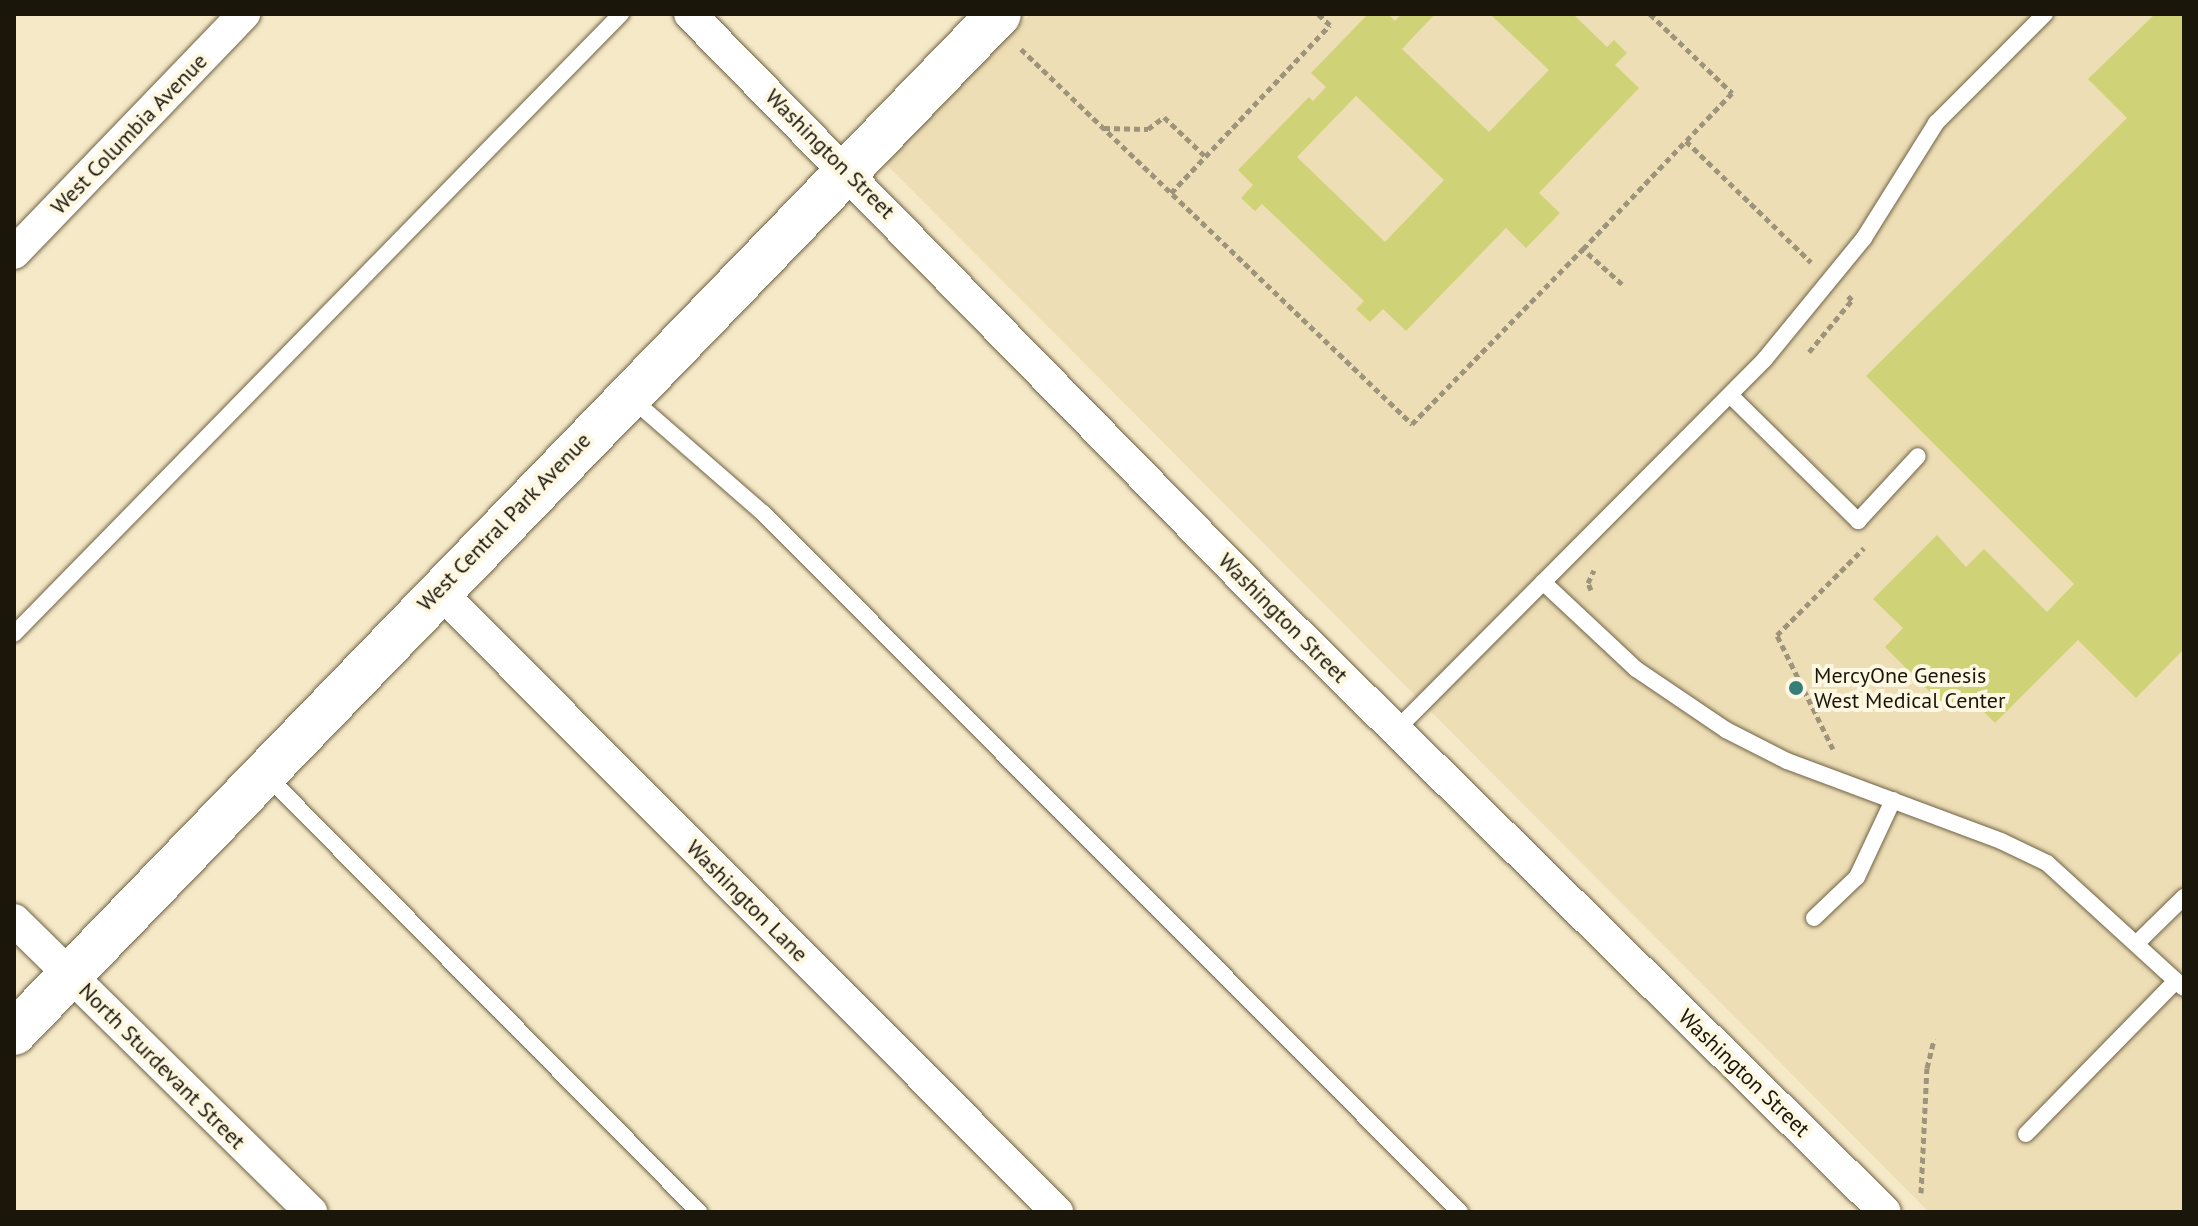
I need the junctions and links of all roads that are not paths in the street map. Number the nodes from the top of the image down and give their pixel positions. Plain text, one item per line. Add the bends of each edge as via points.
1 (244, 14) edge
2 (621, 14) edge
3 (690, 14) edge
4 (2045, 14) edge
5 (1010, 31) edge
6 (847, 170) junction
7 (14, 253) edge
8 (627, 394) junction
9 (1730, 395) junction
10 (1918, 456) dead end
11 (1543, 582) junction
12 (438, 590) junction
13 (14, 634) edge
14 (1395, 731) junction
15 (264, 773) junction
16 (1893, 800) junction
17 (2184, 897) edge
18 (1814, 918) dead end
19 (14, 920) edge
20 (2137, 943) junction
21 (70, 975) junction
22 (2180, 984) edge
23 (14, 1033) edge
24 (2026, 1134) dead end
25 (311, 1212) edge
26 (699, 1212) edge
27 (1057, 1212) edge
28 (1460, 1212) edge
29 (1885, 1212) edge

1 - 7 street, West Columbia Avenue
2 - 13 lane
3 - 6 street, Washington Street
4 - 9 lane via 1936,123 1832,282
5 - 6 main road, West Central Park Avenue
6 - 8 main road, West Central Park Avenue
6 - 14 street, Washington Street
8 - 12 main road, West Central Park Avenue
8 - 28 lane via 763,513
9 - 10 lane via 1858,521
9 - 11 lane
11 - 14 lane
11 - 16 lane via 1606,644 1676,699 1787,761
12 - 15 main road, West Central Park Avenue
12 - 27 street, Washington Lane
14 - 29 street, Washington Street
15 - 21 main road, West Central Park Avenue
15 - 26 lane
16 - 18 lane via 1857,877
16 - 20 lane via 2047,863
17 - 20 lane
19 - 21 street, North Sturdevant Street
20 - 22 lane
21 - 23 main road, West Central Park Avenue
21 - 25 street, North Sturdevant Street
22 - 24 lane

